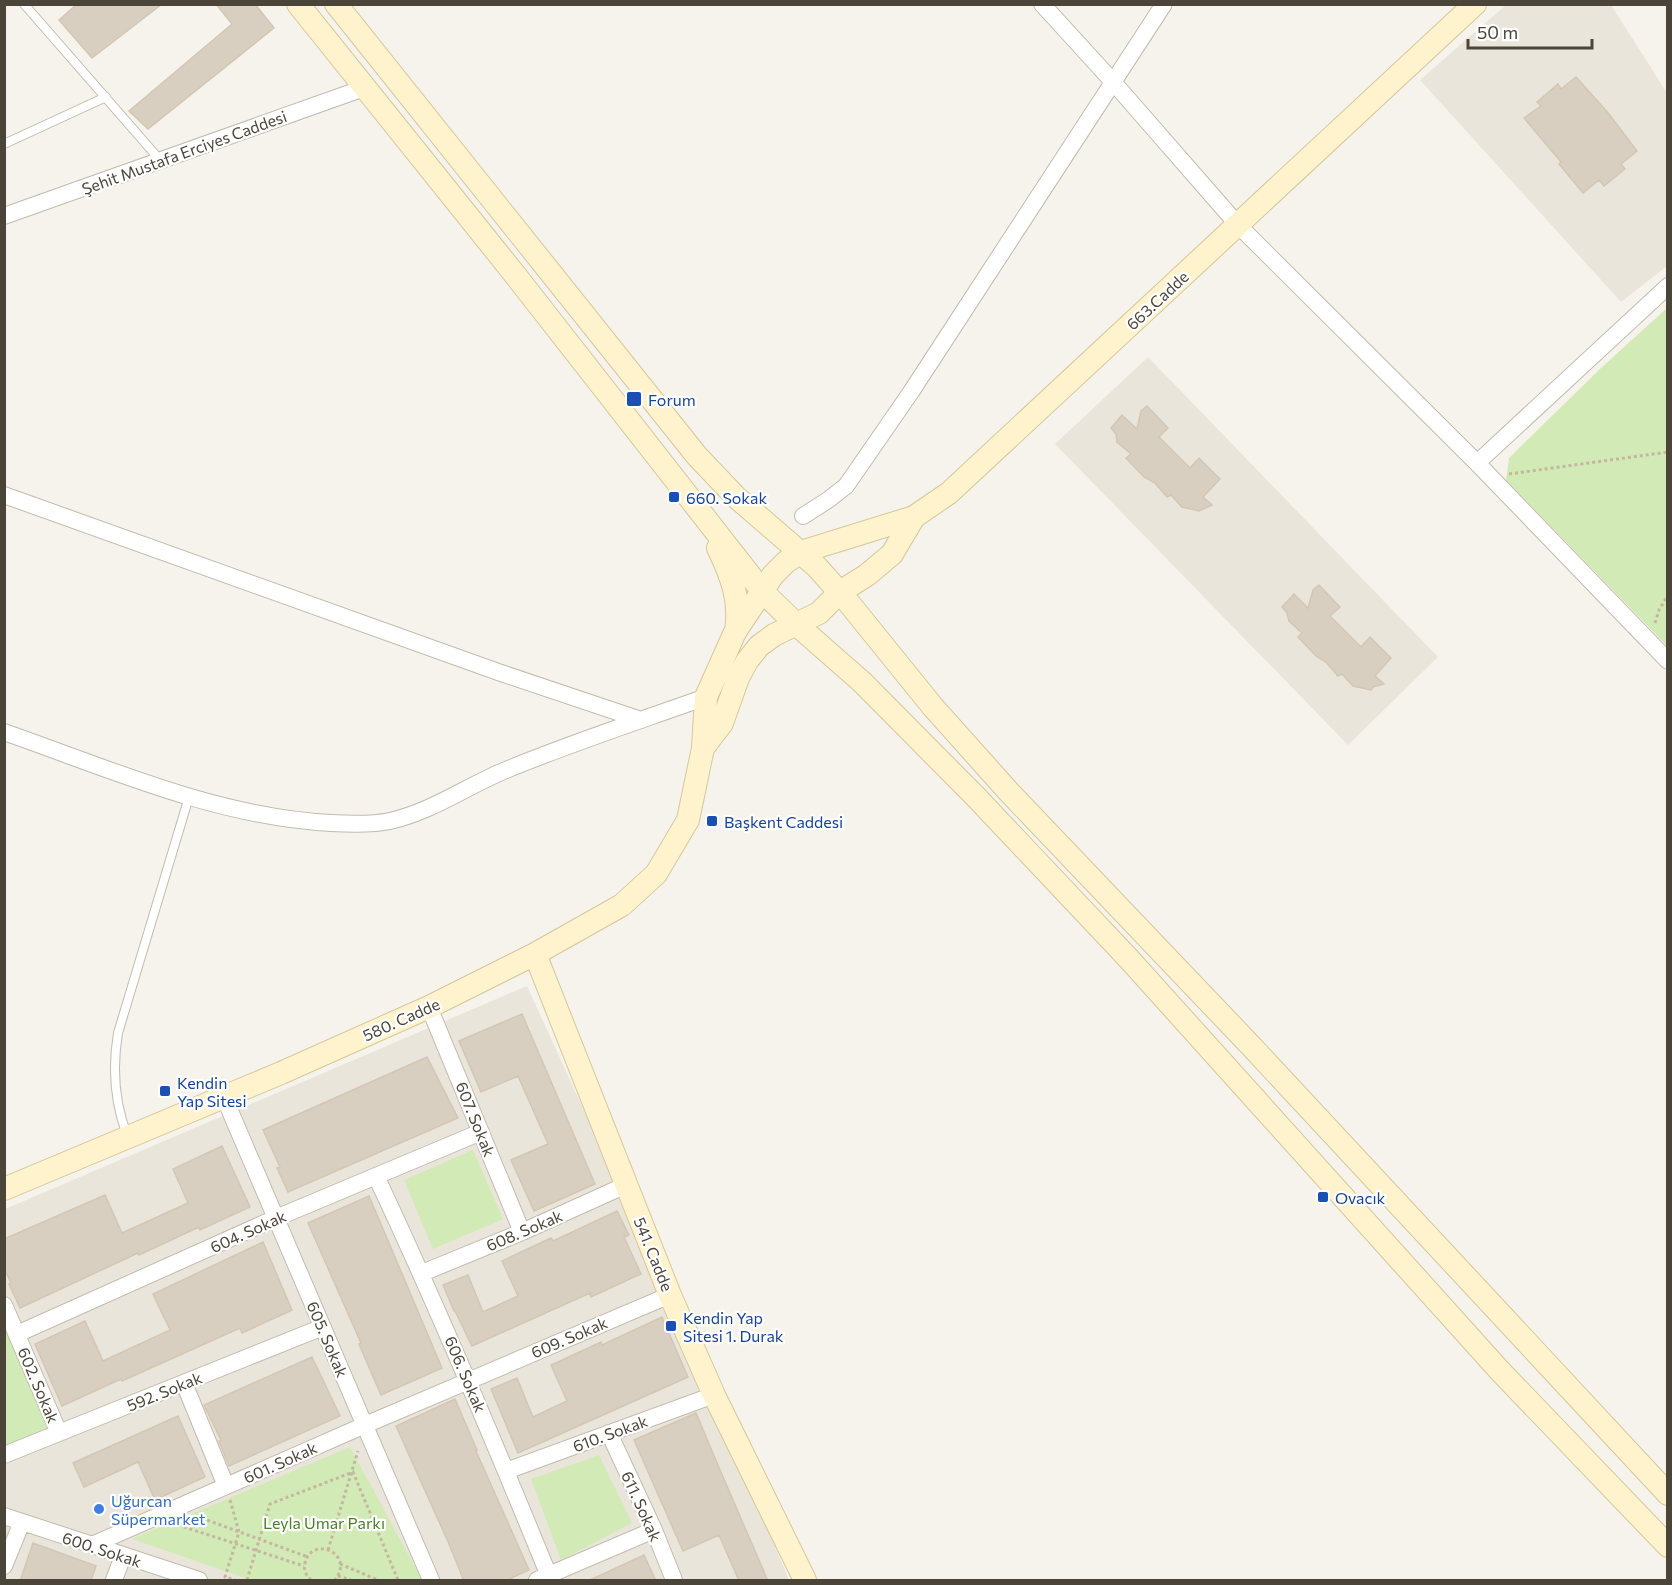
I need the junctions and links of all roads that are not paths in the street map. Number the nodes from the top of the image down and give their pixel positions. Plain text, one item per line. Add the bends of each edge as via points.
1 (24, 4) edge
2 (298, 4) edge
3 (336, 4) edge
4 (1042, 4) edge
5 (1164, 4) edge
6 (1475, 4) edge
7 (1114, 82) junction
8 (364, 88) junction
9 (106, 97) junction
10 (4, 144) edge
11 (160, 160) junction
12 (4, 216) edge
13 (1238, 225) junction
14 (1668, 286) edge
15 (1477, 463) junction
16 (4, 495) edge
17 (701, 514) junction
18 (803, 516) dead end
19 (914, 517) junction
20 (801, 552) junction
21 (763, 592) junction
22 (840, 592) junction
23 (797, 625) junction
24 (735, 632) junction
25 (1668, 661) edge
26 (706, 697) junction
27 (641, 720) junction
28 (4, 732) edge
29 (703, 748) junction
30 (189, 797) junction
31 (535, 954) junction
32 (429, 1006) junction
33 (224, 1096) junction
34 (481, 1132) junction
35 (128, 1137) junction
36 (375, 1176) junction
37 (626, 1185) junction
38 (4, 1189) edge
39 (276, 1218) junction
40 (522, 1232) junction
41 (422, 1273) junction
42 (670, 1295) junction
43 (4, 1305) edge
44 (323, 1327) junction
45 (17, 1334) junction
46 (469, 1380) junction
47 (184, 1383) junction
48 (714, 1395) junction
49 (365, 1425) junction
50 (59, 1433) junction
51 (609, 1433) junction
52 (4, 1455) edge
53 (506, 1471) junction
54 (226, 1486) junction
55 (1668, 1494) edge
56 (4, 1516) edge
57 (22, 1522) junction
58 (654, 1530) junction
59 (92, 1545) junction
60 (1668, 1546) edge
61 (123, 1556) junction
62 (4, 1566) edge
63 (543, 1578) edge
64 (114, 1581) edge
65 (199, 1581) edge
66 (431, 1581) edge
67 (674, 1581) edge
68 (805, 1581) edge

1 - 9 lane
2 - 8 main road
3 - 20 main road via 698,456 736,497
4 - 7 street
5 - 7 street
6 - 13 main road, 663.Cadde
7 - 13 street
7 - 18 street via 846,486
8 - 11 street, Şehit Mustafa Erciyes Caddesi
8 - 17 main road
9 - 10 lane
9 - 11 lane
11 - 12 street, Şehit Mustafa Erciyes Caddesi
13 - 15 street
13 - 19 main road, 663.Cadde via 949,493
14 - 15 street
15 - 25 street
16 - 27 street
17 - 21 main road
17 - 24 main road via 735,591
19 - 20 main road
19 - 22 main road, 663.Cadde via 892,554
20 - 21 main road via 773,575
20 - 22 main road
21 - 23 main road
21 - 24 main road
22 - 23 main road, 663.Cadde via 819,613
22 - 55 main road via 933,707 1009,792
23 - 29 main road, 663.Cadde via 774,635 747,661 722,723
23 - 60 main road via 862,682 1066,892 1492,1362
24 - 26 main road
26 - 27 street
26 - 29 main road, 580. Cadde
27 - 30 street via 524,763 417,813 388,821 303,822
28 - 30 street
29 - 31 main road, 580. Cadde via 688,820 656,874 622,905
30 - 35 lane via 118,1033 115,1088
31 - 32 main road, 580. Cadde
31 - 37 main road, 541. Cadde
32 - 33 main road, 580. Cadde
32 - 34 street, 607. Sokak
33 - 35 main road, 580. Cadde
33 - 39 street, 605. Sokak
34 - 36 street, 604. Sokak
34 - 40 street, 607. Sokak
35 - 38 main road, 580. Cadde
36 - 39 street, 604. Sokak
36 - 41 street, 606. Sokak
37 - 40 street, 608. Sokak
37 - 42 main road, 541. Cadde
39 - 44 street, 605. Sokak
39 - 45 street, 604. Sokak
40 - 41 street, 608. Sokak
41 - 46 street, 606. Sokak
42 - 46 street, 609. Sokak
42 - 48 main road, 541. Cadde
43 - 45 street, 602. Sokak
44 - 47 street, 592. Sokak
44 - 49 street, 605. Sokak
45 - 50 street, 602. Sokak
46 - 49 street, 601. Sokak
46 - 53 street, 606. Sokak
47 - 50 street, 592. Sokak
47 - 54 street
48 - 51 street, 610. Sokak
48 - 68 main road, 541. Cadde
49 - 54 street, 601. Sokak
49 - 66 street, 605. Sokak
50 - 52 street, 592. Sokak
51 - 53 street, 610. Sokak
51 - 58 street, 611. Sokak
53 - 63 street, 606. Sokak
54 - 59 street, 601. Sokak
56 - 57 street, 600. Sokak
57 - 59 street, 600. Sokak
57 - 62 street
58 - 63 street
58 - 67 street, 611. Sokak
59 - 61 street, 600. Sokak
61 - 64 street
61 - 65 street, 600. Sokak

